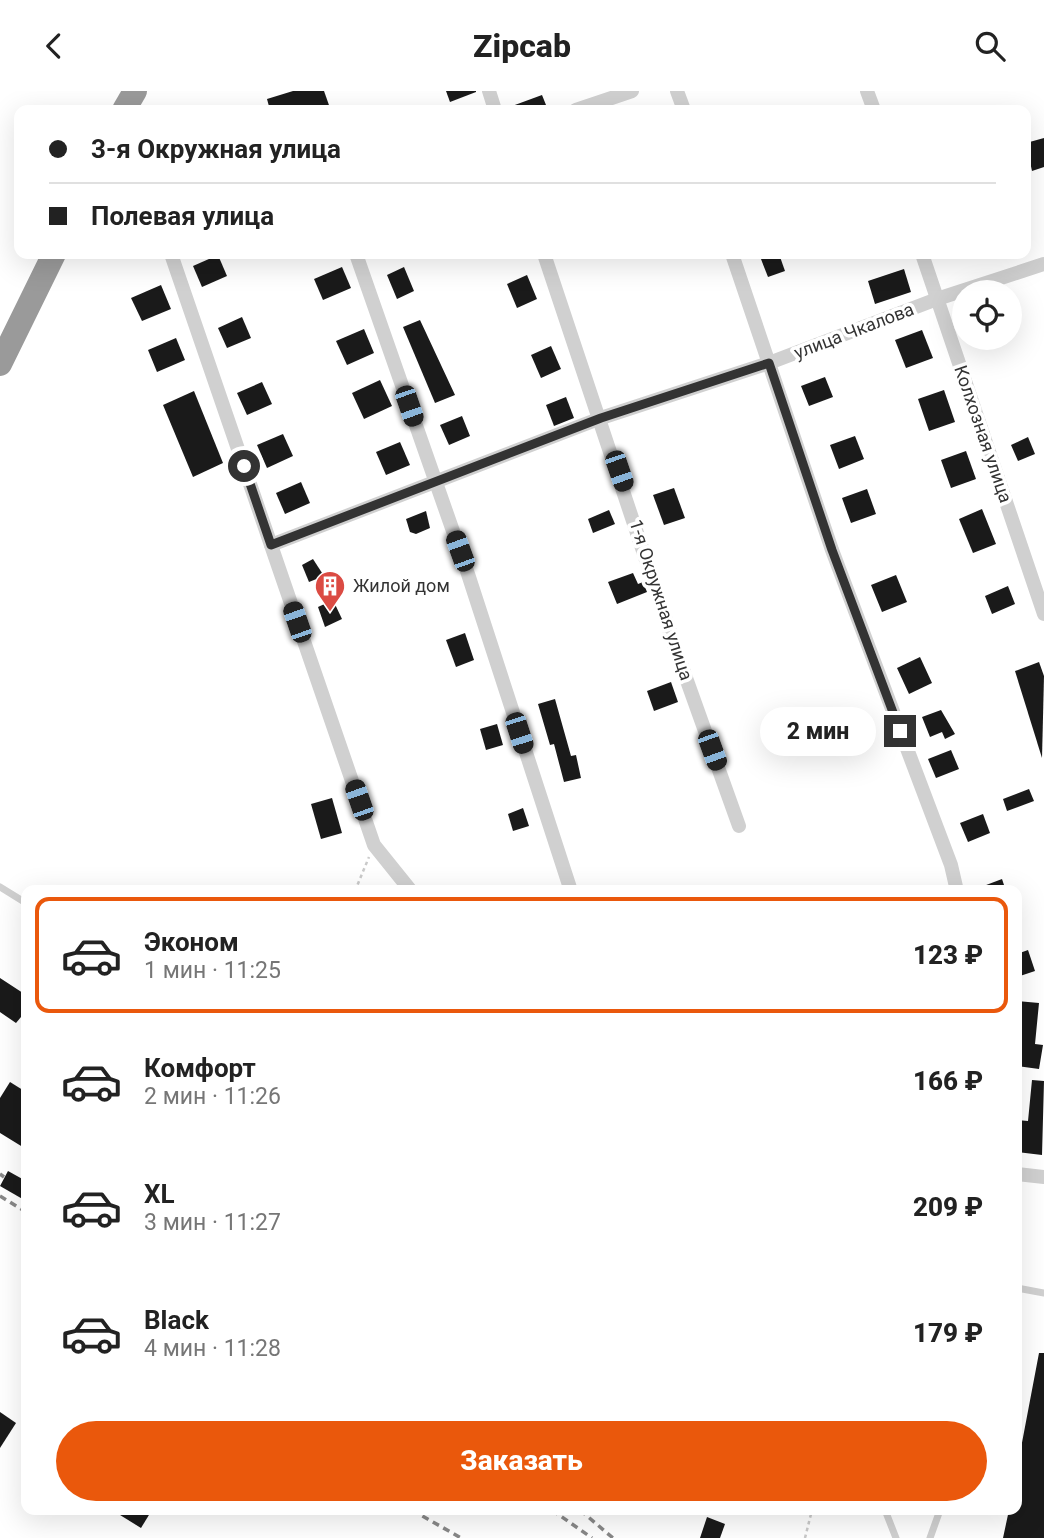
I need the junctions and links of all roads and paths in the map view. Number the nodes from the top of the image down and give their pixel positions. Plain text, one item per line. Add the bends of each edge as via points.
1 (632, 91) edge
2 (591, 105) edge
3 (52, 259) edge
4 (174, 259) edge
5 (358, 259) edge
6 (546, 259) edge
7 (734, 259) edge
8 (924, 259) edge
9 (1044, 264) edge
10 (937, 299) junction
11 (769, 363) junction
12 (0, 364) edge
13 (601, 418) junction
14 (435, 482) junction
15 (271, 545) junction
16 (1044, 614) edge
17 (739, 825) dead end
18 (374, 845) junction
19 (357, 885) edge
20 (406, 885) edge
21 (569, 885) edge
22 (956, 885) edge
23 (0, 887) edge
24 (21, 901) edge
25 (1022, 1175) edge
26 (1044, 1177) edge
27 (1022, 1289) edge
28 (1044, 1293) edge
29 (811, 1515) edge
30 (886, 1515) edge
31 (938, 1515) edge
32 (804, 1538) edge
33 (897, 1538) edge
34 (930, 1538) edge

1 - 2 street
3 - 12 highway
4 - 15 street
5 - 14 street
6 - 13 street, 1-я Окружная улица
7 - 11 street
8 - 10 street, Колхозная улица
9 - 10 street, улица Чкалова
10 - 11 street, улица Чкалова
10 - 16 street, Колхозная улица
11 - 13 street, улица Чкалова
11 - 22 street via 832,550
13 - 14 street, улица Чкалова
13 - 17 street, 1-я Окружная улица
14 - 15 street, улица Чкалова
14 - 21 street
15 - 18 street
18 - 19 path
18 - 20 street
23 - 24 lane
25 - 26 street
27 - 28 lane
29 - 32 path
30 - 33 lane
31 - 34 lane

